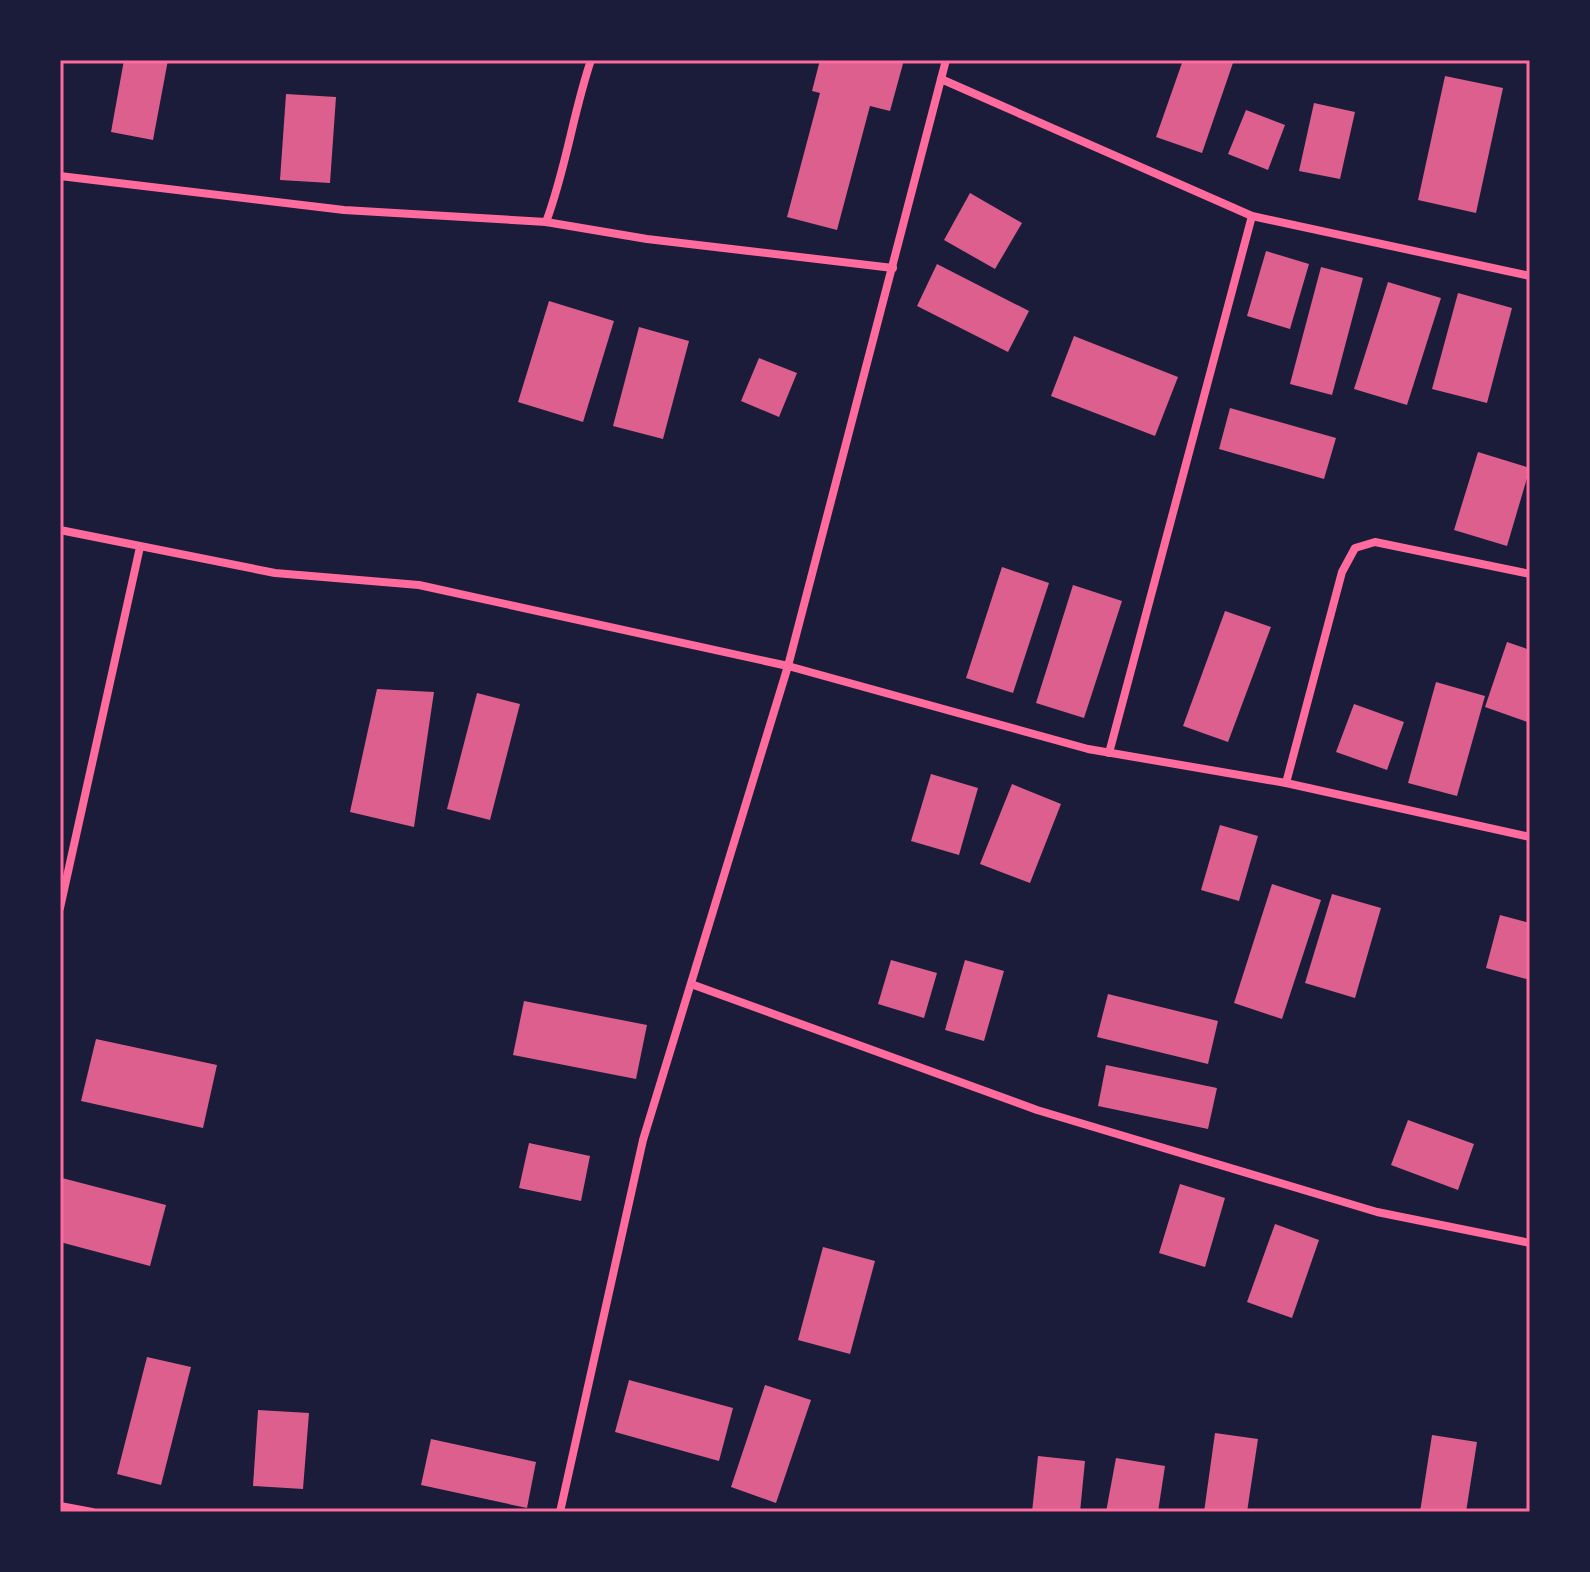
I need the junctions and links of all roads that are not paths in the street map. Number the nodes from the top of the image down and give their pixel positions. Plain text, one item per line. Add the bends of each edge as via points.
1 (591, 60) edge
2 (946, 60) edge
3 (941, 79) junction
4 (60, 176) edge
5 (1252, 216) junction
6 (546, 222) junction
7 (893, 268) junction
8 (1530, 276) edge
9 (60, 530) edge
10 (140, 547) junction
11 (1530, 574) edge
12 (788, 666) junction
13 (1109, 753) junction
14 (1286, 783) junction
15 (1530, 837) edge
16 (60, 908) edge
17 (691, 984) junction
18 (1530, 1243) edge
19 (60, 1506) edge
20 (92, 1512) edge
21 (560, 1512) edge

1 - 6 street
2 - 3 street
3 - 5 street
3 - 7 street
4 - 6 street via 344,210
5 - 8 street
5 - 13 street
6 - 7 street
7 - 12 street
9 - 10 street
10 - 12 street via 275,573 419,585
10 - 16 street
11 - 14 street via 1375,542 1355,548 1342,572
12 - 13 street
12 - 17 street
13 - 14 street
14 - 15 street
17 - 18 street via 1037,1110 1377,1212
17 - 21 street via 643,1140
19 - 20 street

